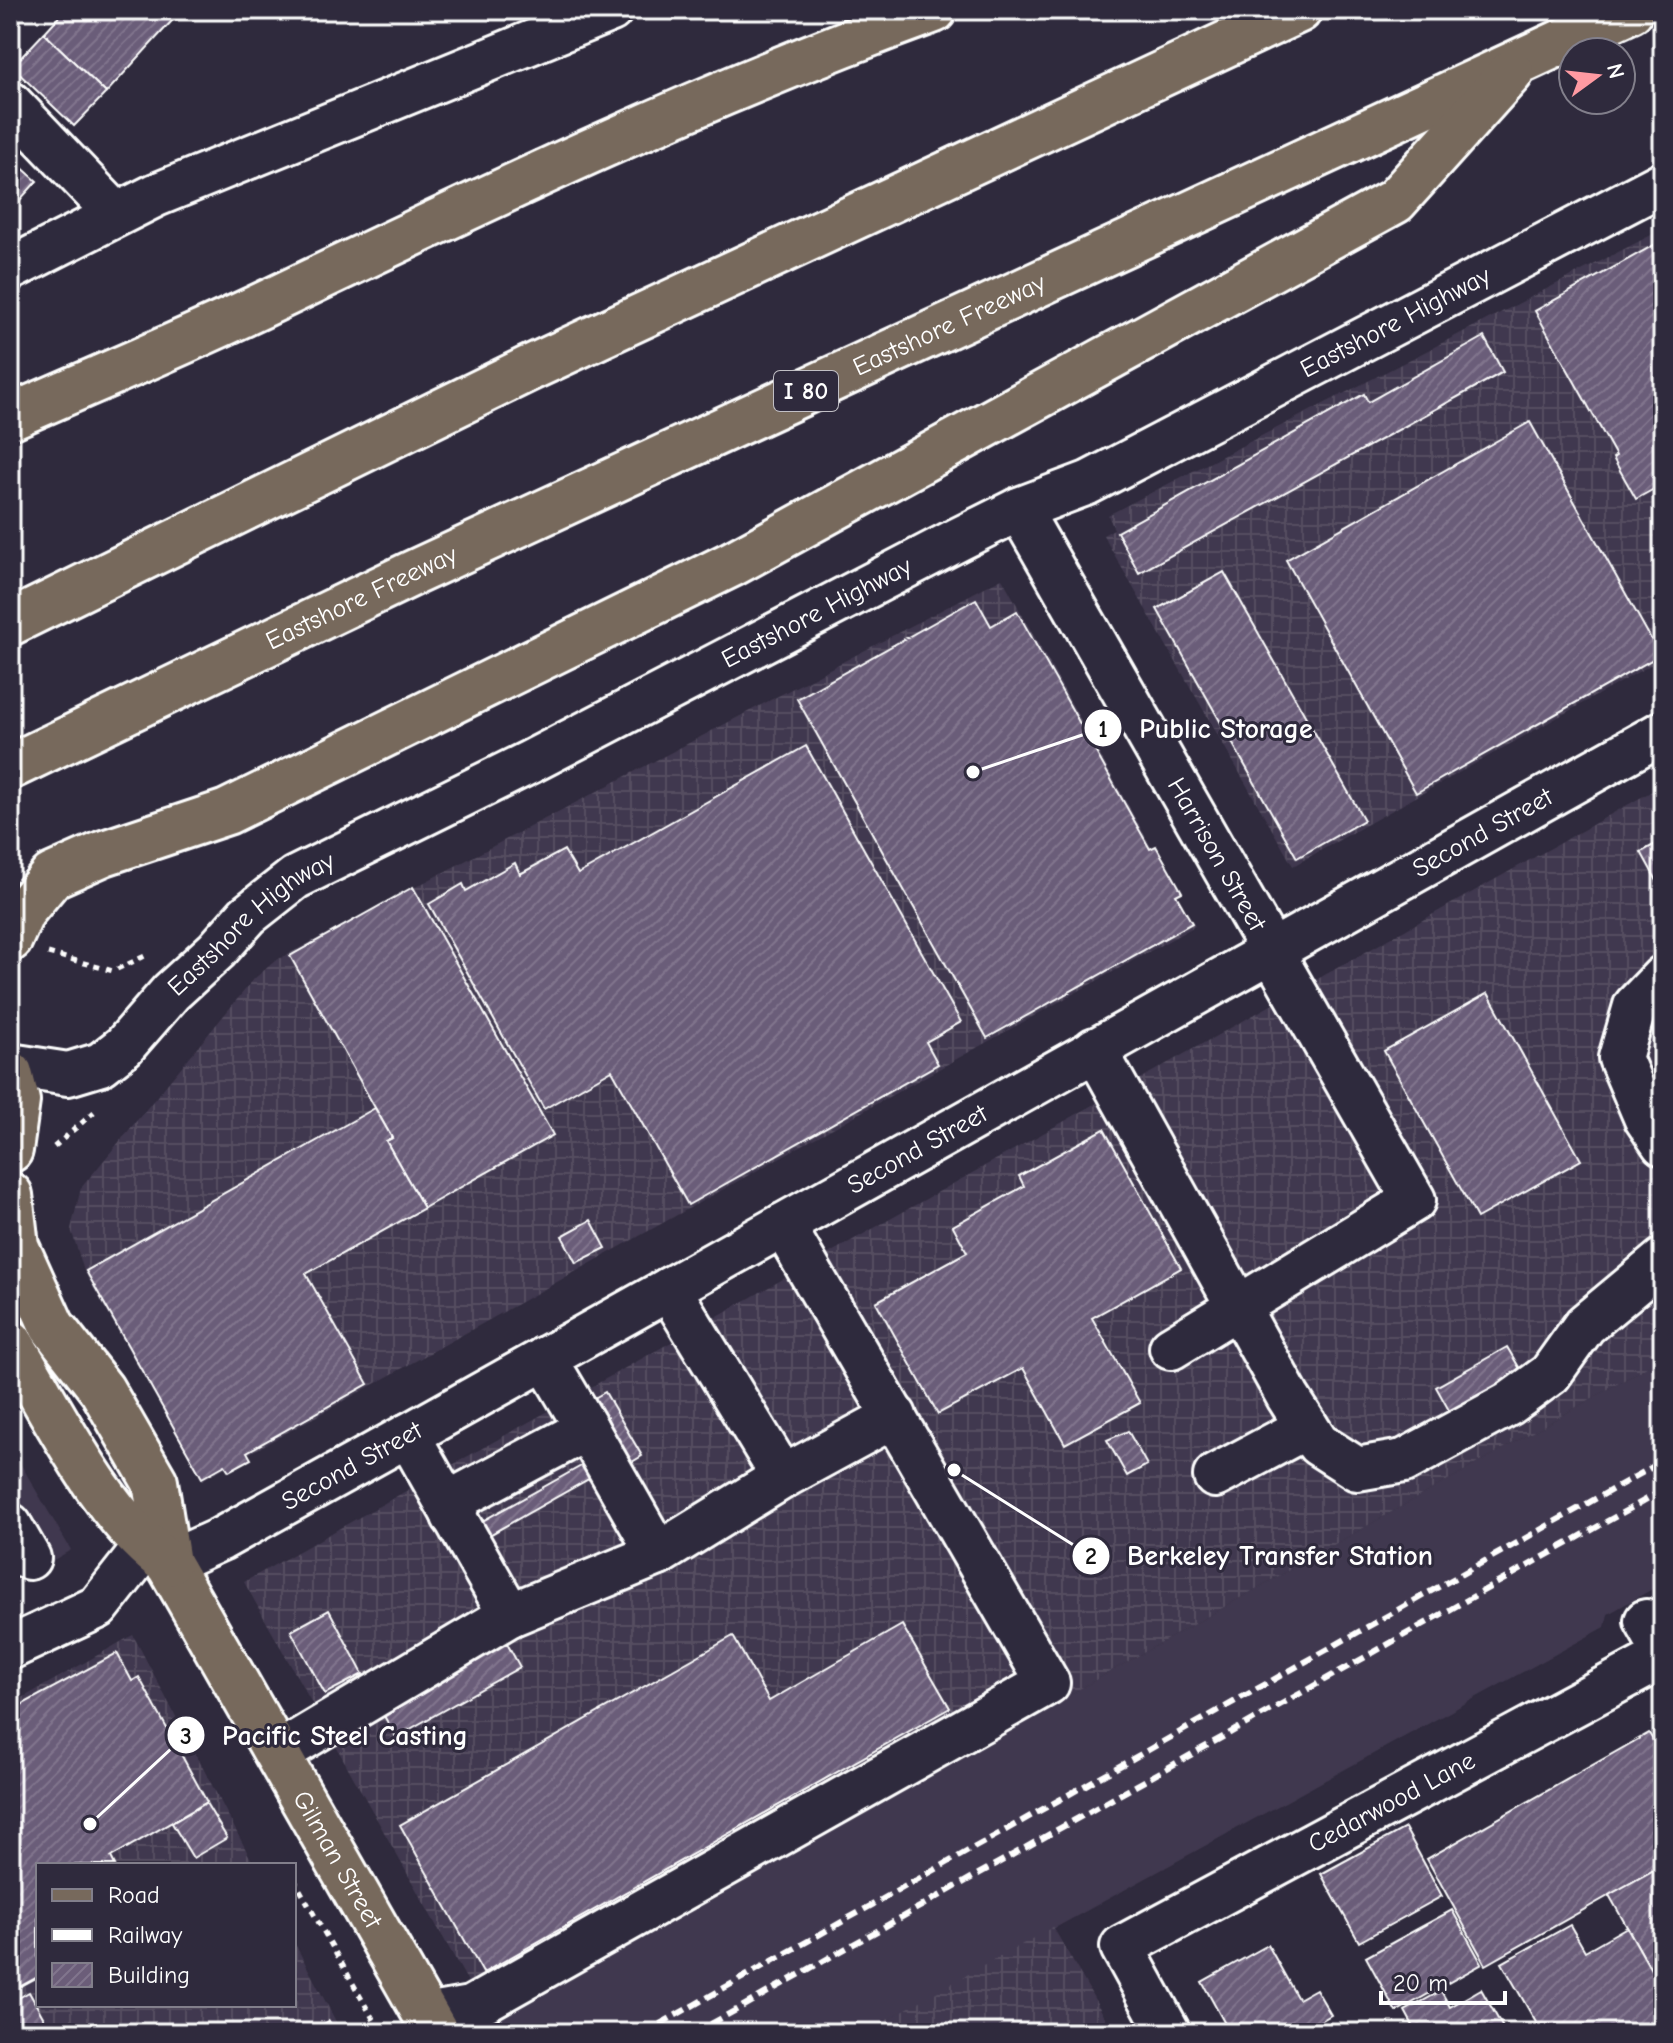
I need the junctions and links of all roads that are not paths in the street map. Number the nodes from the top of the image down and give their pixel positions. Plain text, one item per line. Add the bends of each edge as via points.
1 (934, 10) edge
2 (1299, 10) edge
3 (1631, 10) edge
4 (597, 13) edge
5 (1524, 59) junction
6 (10, 103) edge
7 (1663, 183) edge
8 (116, 214) junction
9 (10, 269) edge
10 (10, 417) edge
11 (1019, 509) junction
12 (19, 619) edge
13 (1663, 732) edge
14 (10, 767) edge
15 (24, 944) edge
16 (1269, 951) junction
17 (1663, 977) edge
18 (1095, 1049) junction
19 (10, 1065) edge
20 (10, 1073) edge
21 (1663, 1144) edge
22 (10, 1150) edge
23 (10, 1195) edge
24 (783, 1225) junction
25 (1663, 1260) edge
26 (669, 1289) junction
27 (1239, 1309) junction
28 (10, 1342) edge
29 (1171, 1348) dead end
30 (545, 1358) junction
31 (895, 1416) junction
32 (1307, 1427) junction
33 (587, 1429) junction
34 (408, 1435) junction
35 (1215, 1476) dead end
36 (783, 1477) junction
37 (453, 1516) junction
38 (658, 1554) junction
39 (156, 1555) junction
40 (510, 1615) junction
41 (1657, 1643) edge
42 (10, 1648) edge
43 (277, 1754) junction
44 (431, 2024) edge
45 (1169, 2033) edge

1 - 10 main road via 641,126 274,300
2 - 12 main road via 528,369
3 - 5 main road, Eastshore Freeway / I 80
4 - 8 street
5 - 14 main road, Eastshore Freeway / I 80 via 413,573
5 - 15 main road via 1395,201 732,564 227,812 52,876 22,912
6 - 8 street
7 - 11 street, Eastshore Highway via 1088,483
8 - 9 street
11 - 16 street, Harrison Street
11 - 19 street, Eastshore Highway via 295,878 248,915 101,1064 68,1074
13 - 16 street, Second Street
16 - 18 street, Second Street
16 - 27 street, Harrison Street via 1414,1200
17 - 21 street via 1635,1006 1620,1058 1646,1119
18 - 24 street, Second Street
18 - 27 street
20 - 22 main road via 17,1101
23 - 39 main road, Gilman Street via 16,1246 52,1326 102,1390 155,1482
24 - 26 street, Second Street
24 - 31 street
25 - 32 street via 1585,1325 1550,1374 1509,1404 1404,1461 1357,1469 1318,1444
26 - 30 street, Second Street
26 - 36 street
27 - 29 street
27 - 32 street
28 - 39 main road, Gilman Street via 114,1511
30 - 33 street
30 - 34 street, Second Street
31 - 36 street
31 - 44 street via 1048,1683 483,2002
32 - 35 street
33 - 37 street via 461,1496
33 - 38 street
34 - 37 street
34 - 39 street, Second Street via 221,1539
36 - 38 street
37 - 40 street
38 - 40 street
39 - 42 street, Second Street via 98,1607
39 - 43 main road, Gilman Street
40 - 43 street
41 - 45 street, Cedarwood Lane via 1122,1947
43 - 44 main road, Gilman Street

